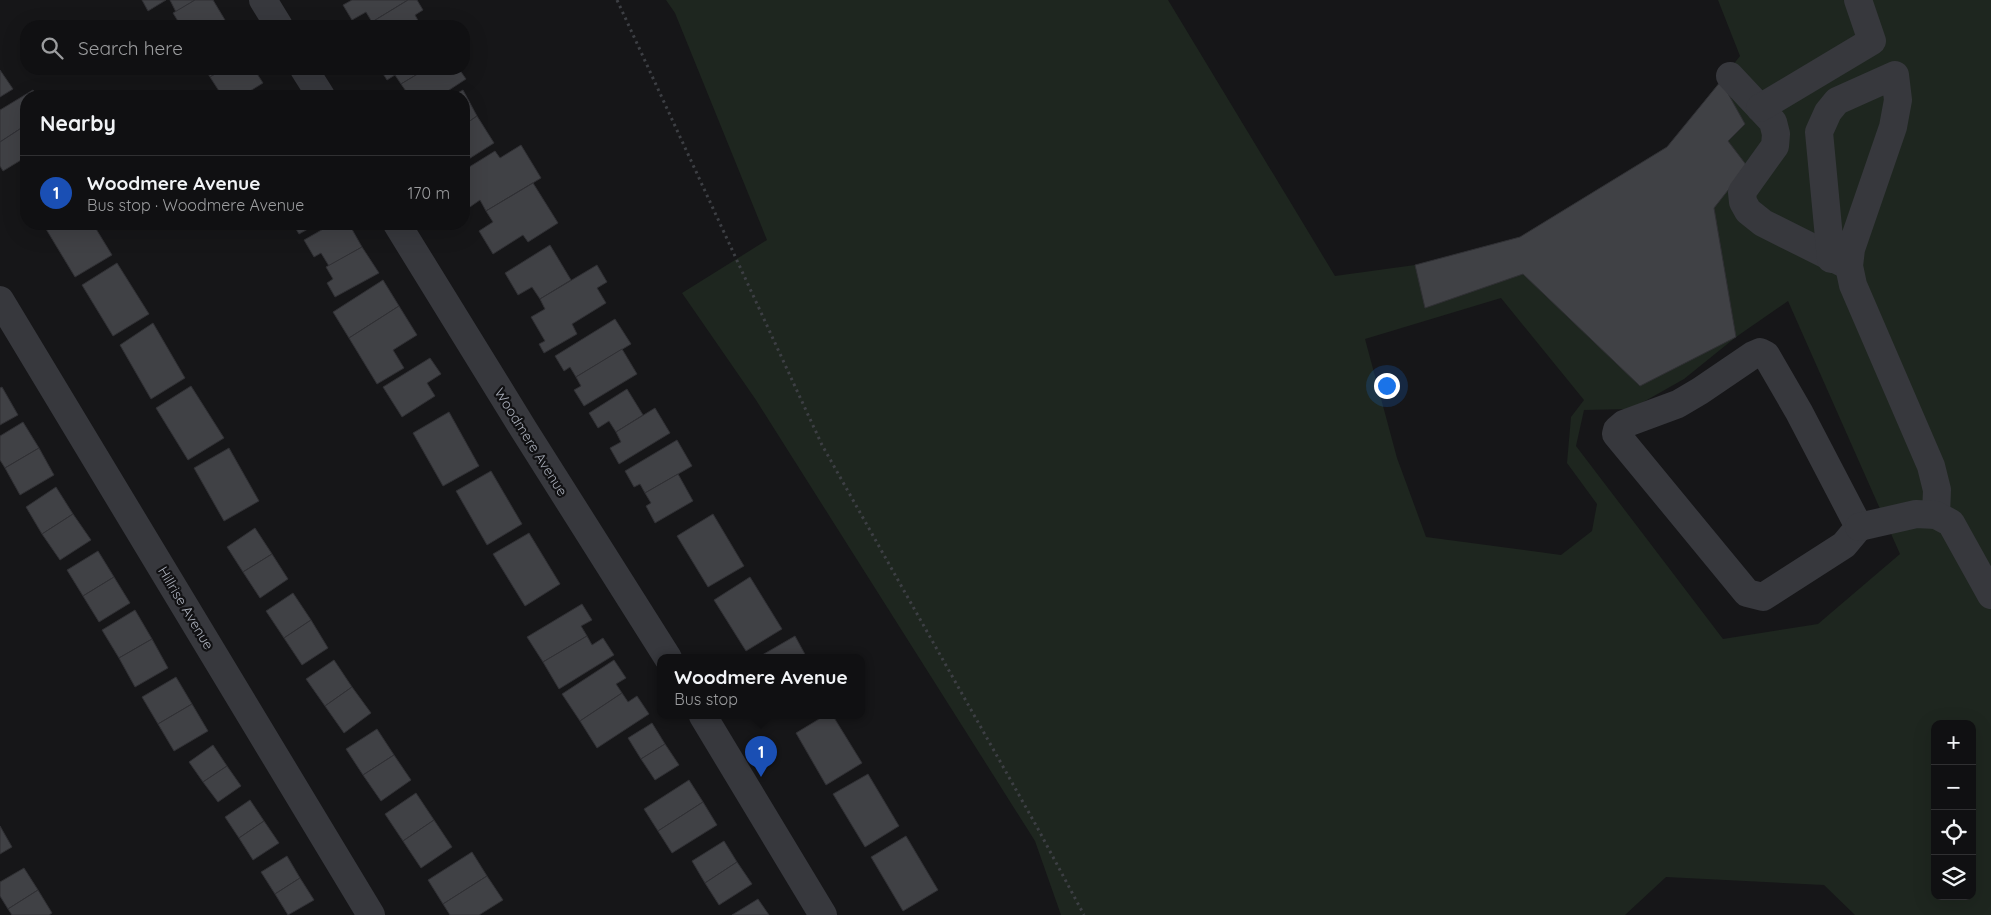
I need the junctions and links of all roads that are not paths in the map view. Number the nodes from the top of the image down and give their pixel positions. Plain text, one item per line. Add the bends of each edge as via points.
1 (263, 0) edge
2 (1858, 0) edge
3 (275, 20) edge
4 (1872, 41) junction
5 (308, 75) edge
6 (1895, 75) junction
7 (1730, 76) dead end
8 (316, 90) edge
9 (1760, 108) junction
10 (402, 230) edge
11 (1840, 262) junction
12 (0, 300) edge
13 (1936, 515) junction
14 (1859, 527) junction
15 (1991, 595) edge
16 (665, 654) edge
17 (705, 719) edge
18 (371, 915) edge
19 (823, 915) edge

1 - 3 street
2 - 4 street
4 - 6 street
4 - 9 street
5 - 8 street
6 - 11 street via 1898,100 1893,127 1851,249
6 - 11 street via 1837,101 1819,132
7 - 9 street
9 - 11 street via 1774,122 1775,146 1742,192 1743,202 1748,211 1763,223
10 - 16 street, Woodmere Avenue
11 - 13 street via 1853,285 1931,466 1937,490
12 - 18 street, Hillrise Avenue
13 - 14 street via 1916,514
13 - 15 street via 1951,523
14 - 14 street via 1844,546 1763,597 1747,594 1616,434 1617,430 1624,424 1678,404 1760,352 1766,355 1799,412
17 - 19 street

